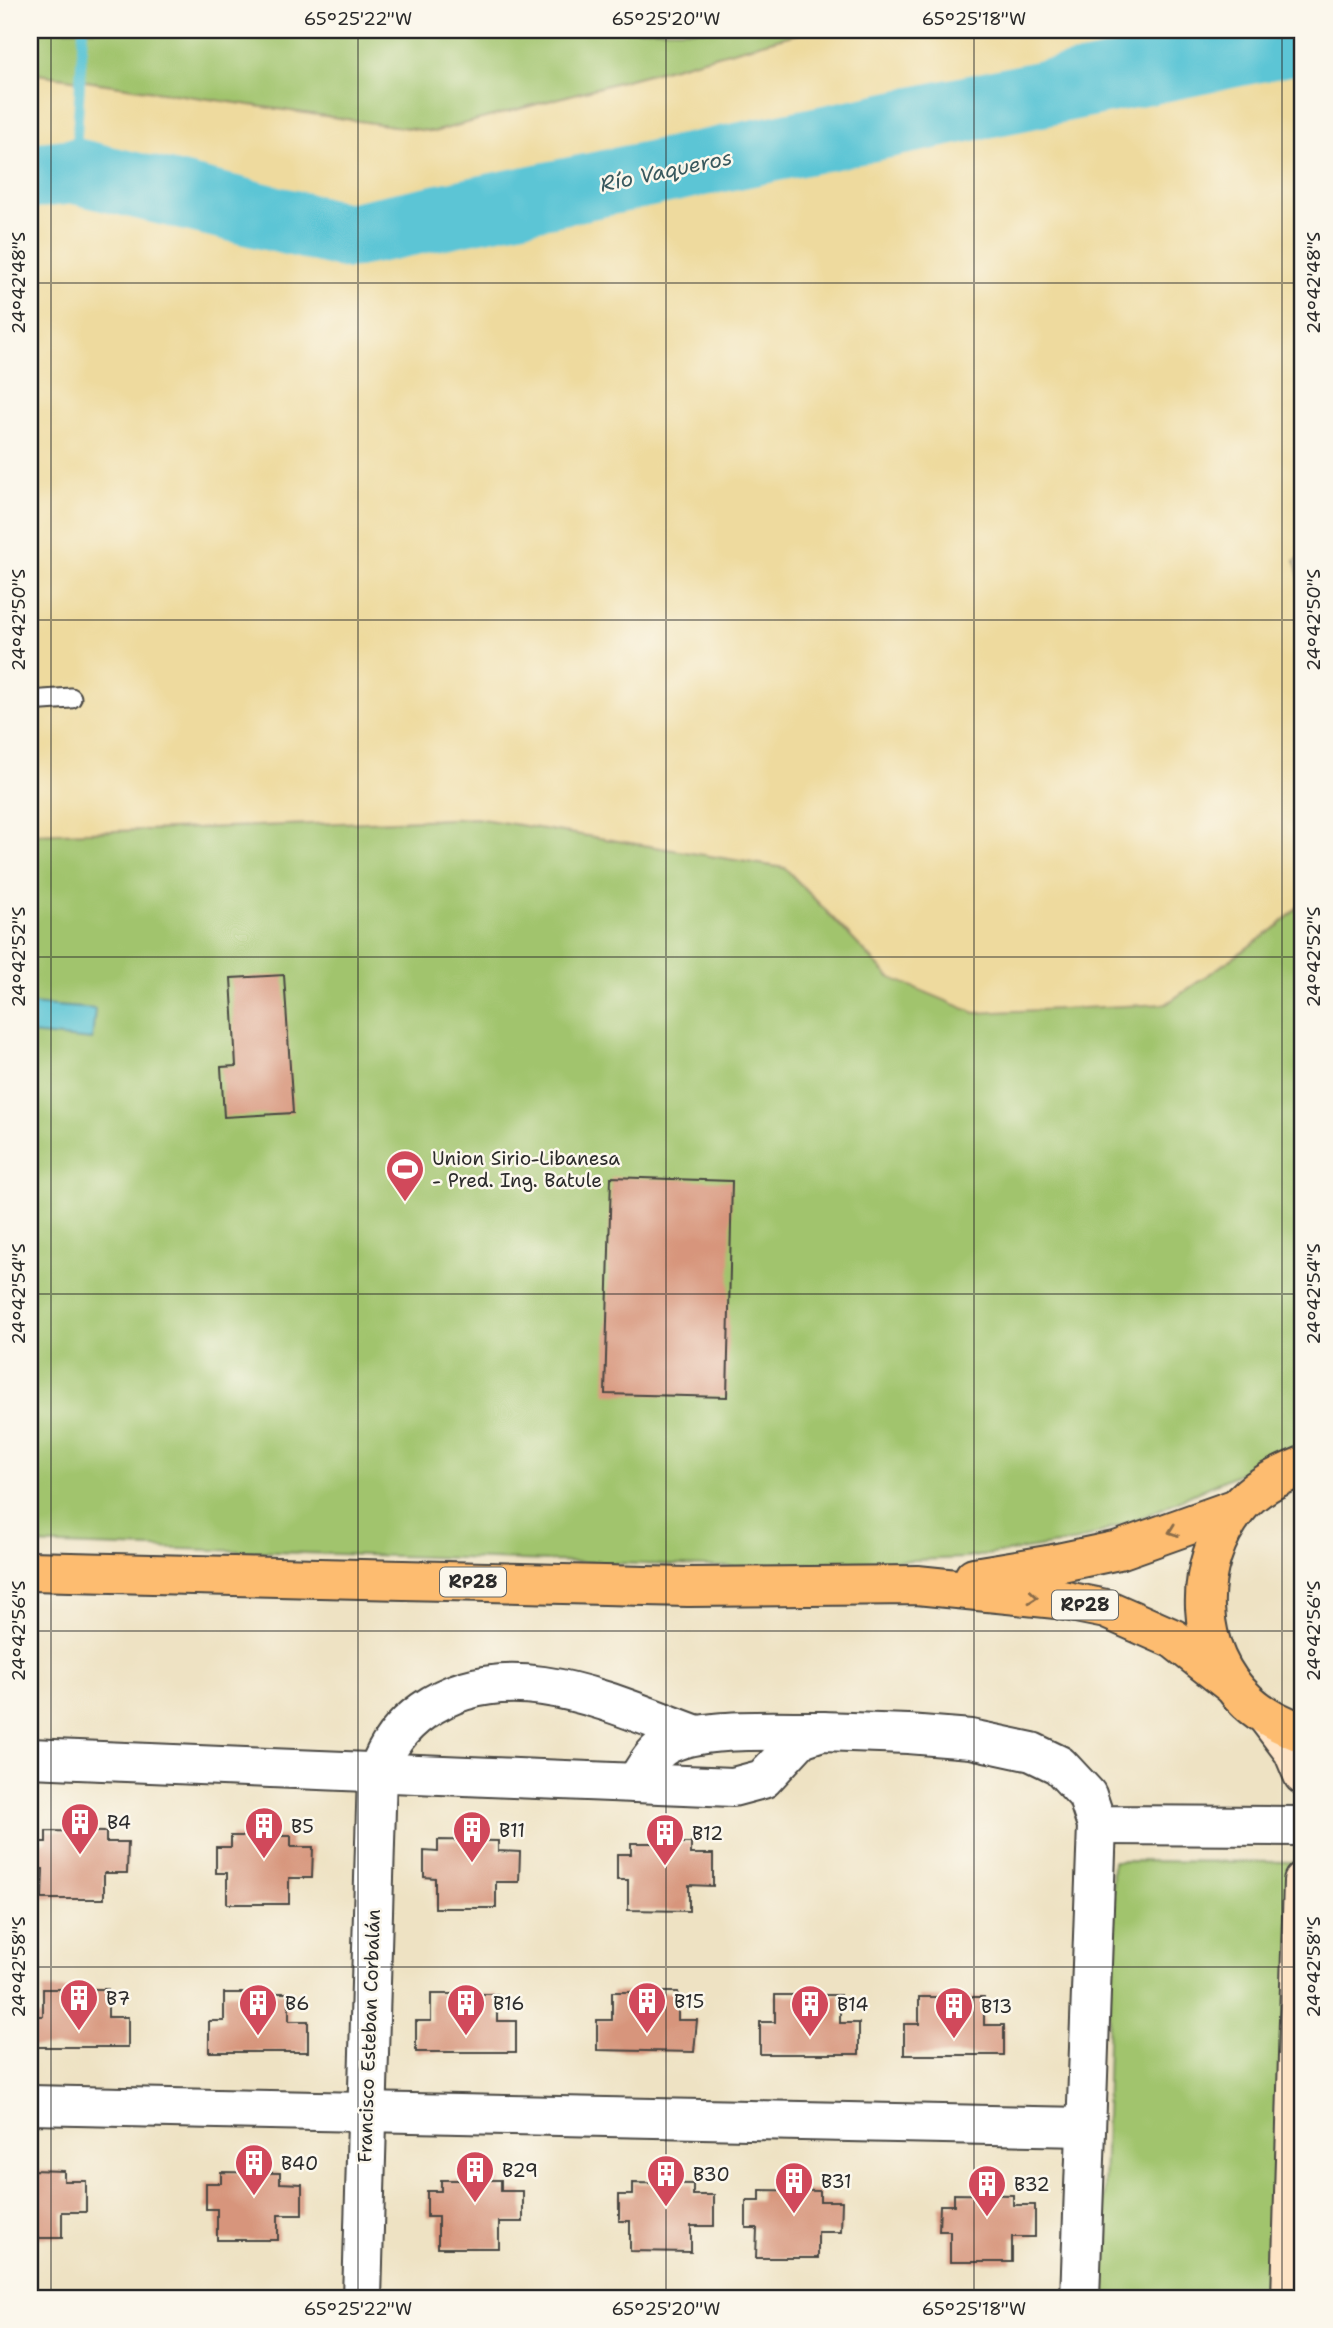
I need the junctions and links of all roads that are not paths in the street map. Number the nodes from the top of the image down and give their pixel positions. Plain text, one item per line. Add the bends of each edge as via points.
1 (71, 698) dead end
2 (30, 701) edge
3 (1303, 1466) edge
4 (1237, 1508) junction
5 (30, 1571) edge
6 (916, 1585) junction
7 (1231, 1684) junction
8 (1268, 1718) junction
9 (822, 1731) junction
10 (1303, 1733) edge
11 (697, 1735) junction
12 (30, 1758) edge
13 (377, 1773) junction
14 (1303, 1776) edge
15 (635, 1783) junction
16 (1097, 1825) junction
17 (1303, 1826) edge
18 (1303, 1881) edge
19 (30, 2105) edge
20 (367, 2112) junction
21 (1085, 2127) junction
22 (362, 2298) edge
23 (1080, 2298) edge
24 (1291, 2298) edge

1 - 2 lane
3 - 4 main road, RP28 via 1273,1478
4 -> 6 main road, RP28 via 1119,1550
4 - 7 main road, RP28 via 1213,1548 1203,1594 1210,1642
5 - 6 main road, RP28 via 688,1587
6 -> 7 main road, RP28 via 1056,1599 1106,1609 1174,1639
7 - 8 main road, RP28
8 - 10 main road, RP28
8 - 14 main road via 1293,1751
9 - 11 street
9 - 15 street via 801,1738 763,1779 733,1787
9 - 16 street via 971,1739 1032,1752 1059,1765 1087,1795
11 - 13 street via 584,1693 530,1684 494,1685 462,1689 408,1722 385,1751
11 - 15 street via 676,1739 658,1751
12 - 13 street
13 - 15 street
13 - 20 street, Francisco Esteban Corbalán
16 - 17 street
16 - 21 street
18 - 24 main road
19 - 20 street
20 - 21 street
20 - 22 street, Francisco Esteban Corbalán
21 - 23 street

